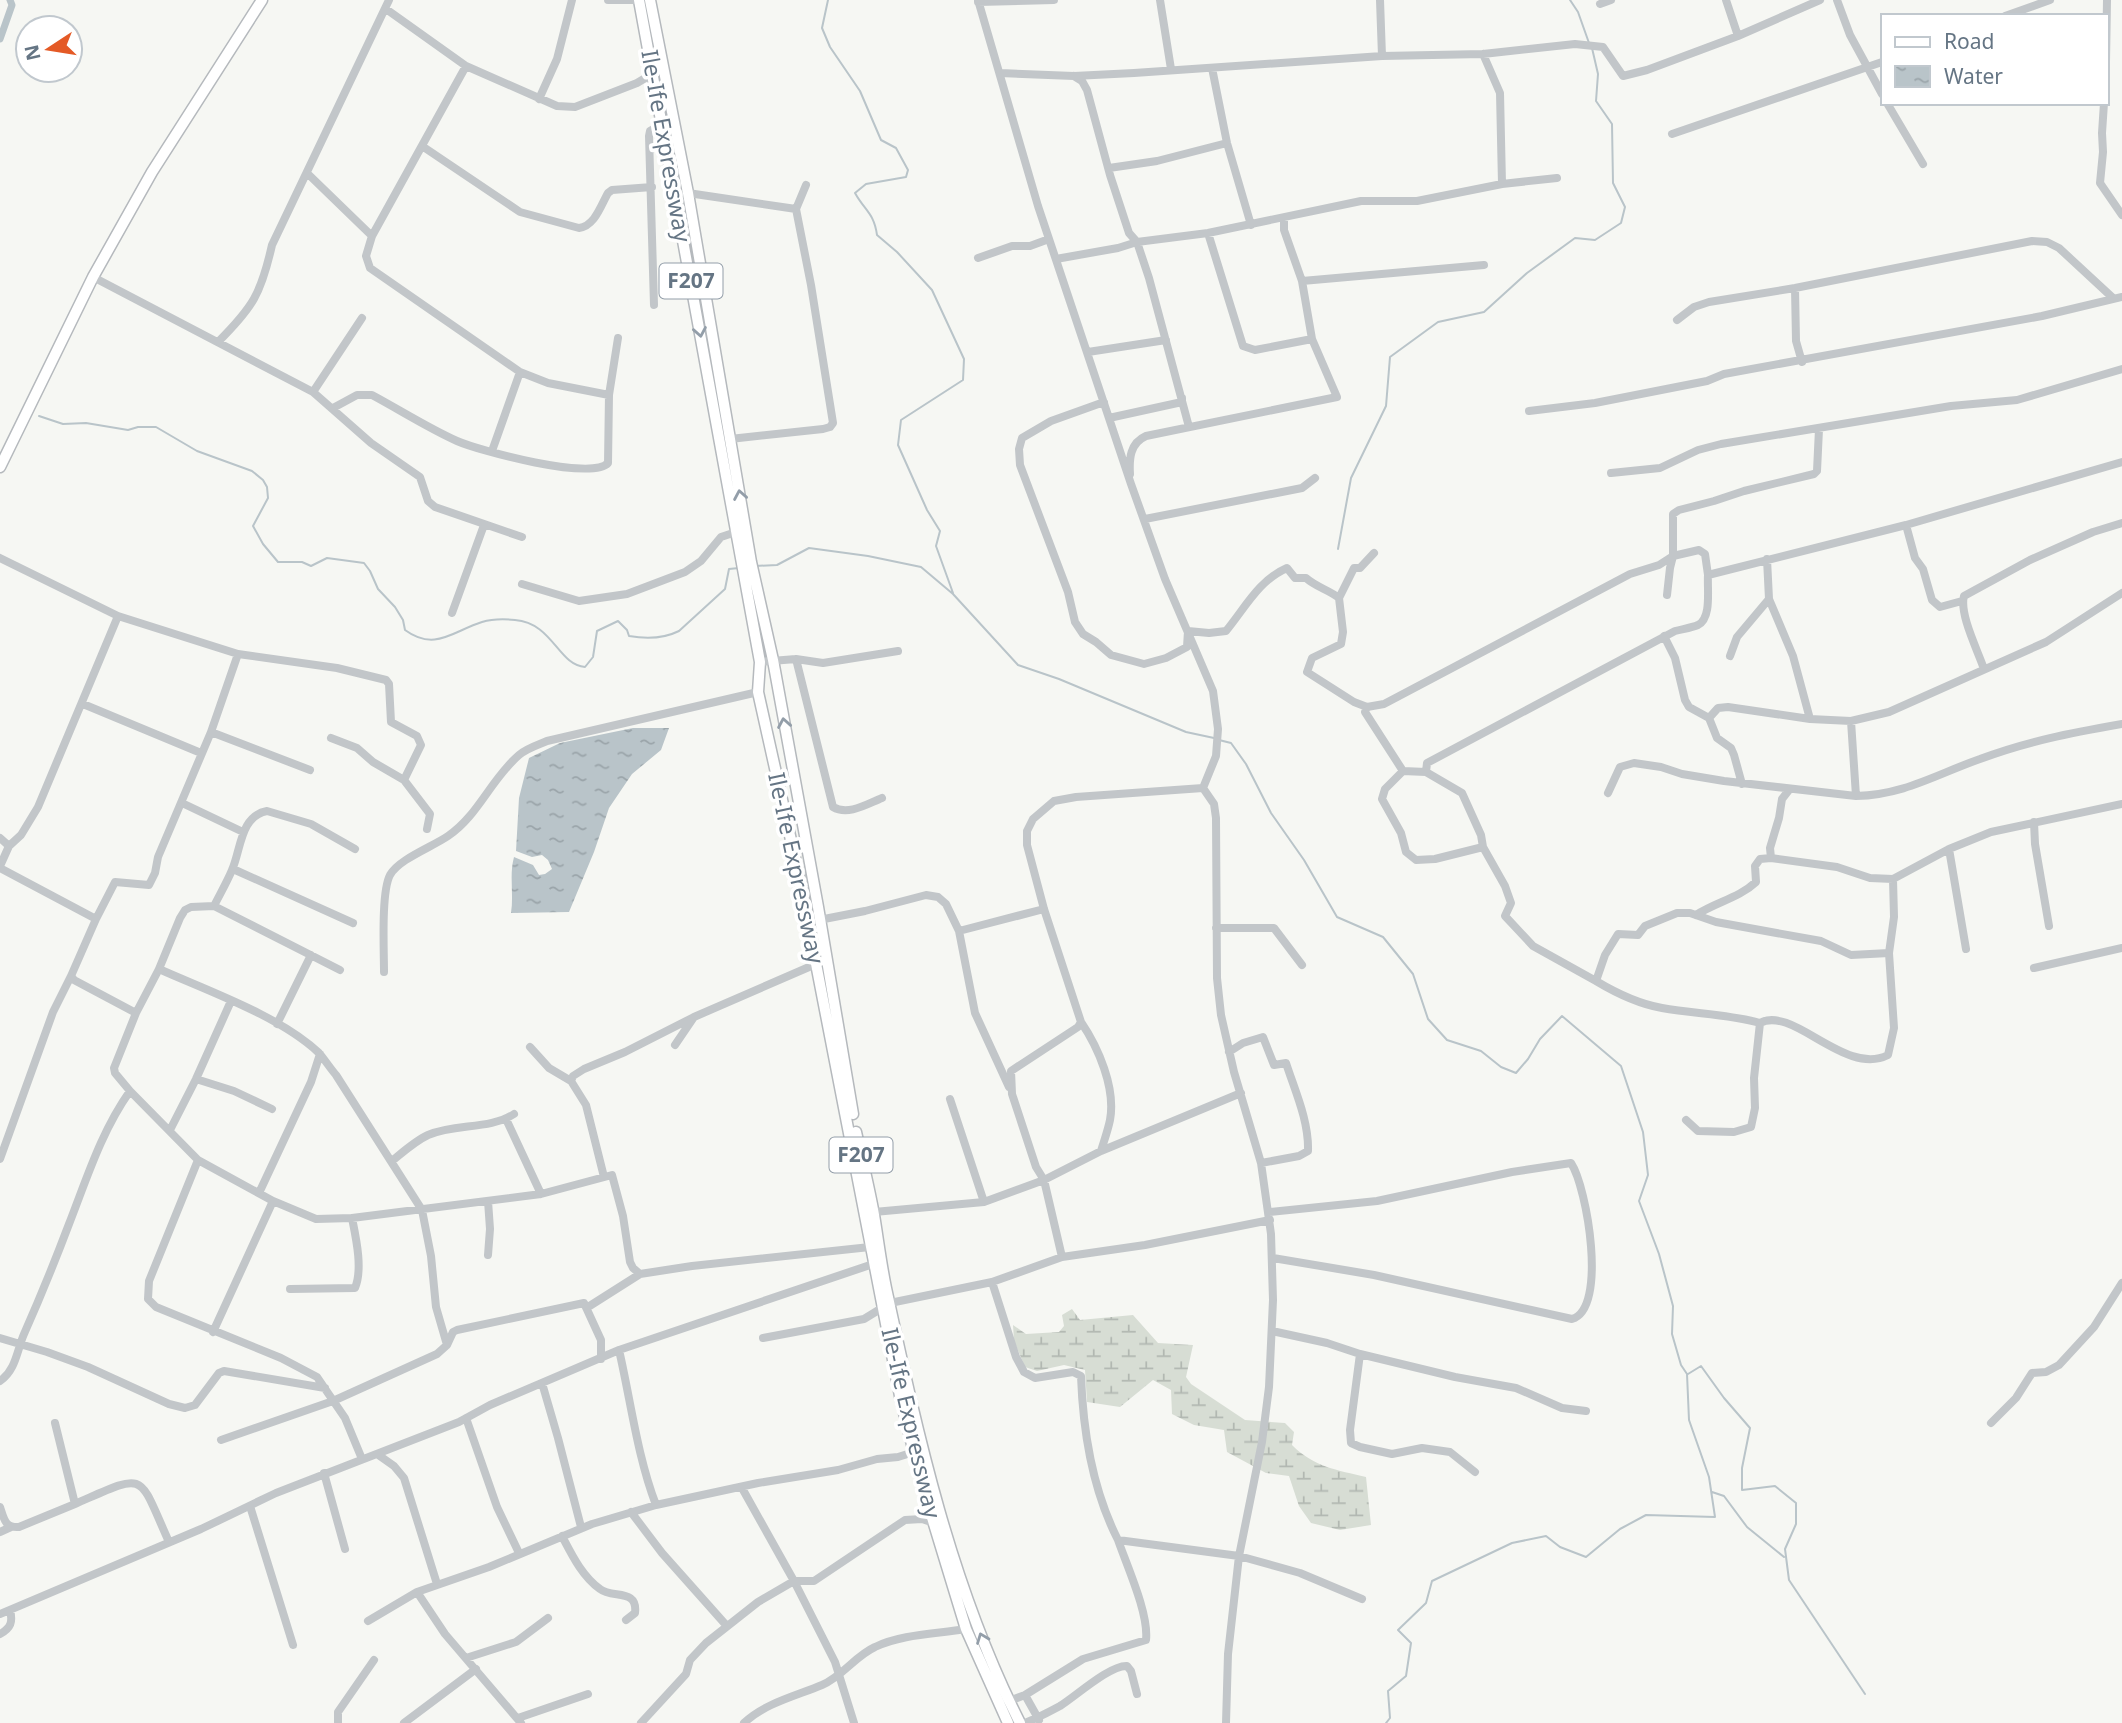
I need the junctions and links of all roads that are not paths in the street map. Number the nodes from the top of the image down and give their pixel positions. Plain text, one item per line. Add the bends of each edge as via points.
1 (262, 0) edge
2 (572, 0) edge
3 (608, 0) edge
4 (639, 0) edge
5 (650, 0) edge
6 (1054, 0) edge
7 (1160, 0) edge
8 (1380, 0) edge
9 (1611, 0) edge
10 (1726, 0) edge
11 (1820, 0) edge
12 (1837, 0) edge
13 (2050, 0) edge
14 (978, 1) edge
15 (388, 4) edge
16 (1600, 4) dead end
17 (2011, 14) edge
18 (1738, 36) junction
19 (1483, 54) junction
20 (1382, 56) junction
21 (1881, 62) edge
22 (466, 66) junction
23 (1212, 68) junction
24 (1868, 68) junction
25 (1171, 69) junction
26 (1000, 73) junction
27 (652, 74) junction
28 (1074, 76) junction
29 (1881, 92) edge
30 (540, 99) junction
31 (1888, 105) edge
32 (2104, 105) edge
33 (662, 124) junction
34 (1672, 134) dead end
35 (1227, 143) junction
36 (422, 146) junction
37 (1923, 164) dead end
38 (1109, 168) junction
39 (307, 173) junction
40 (1557, 178) dead end
41 (1502, 184) junction
42 (806, 185) dead end
43 (652, 187) junction
44 (675, 194) junction
45 (688, 194) junction
46 (796, 209) junction
47 (2122, 215) edge
48 (1284, 219) junction
49 (1251, 225) junction
50 (1208, 233) junction
51 (372, 236) junction
52 (1049, 239) junction
53 (1137, 242) junction
54 (978, 258) dead end
55 (1056, 259) junction
56 (1484, 265) dead end
57 (93, 277) junction
58 (1302, 281) junction
59 (1795, 288) junction
60 (2117, 298) edge
61 (654, 305) dead end
62 (362, 318) dead end
63 (1677, 320) dead end
64 (618, 338) dead end
65 (1312, 339) junction
66 (1166, 340) junction
67 (218, 342) junction
68 (1088, 352) junction
69 (1802, 362) junction
70 (2122, 369) edge
71 (520, 372) junction
72 (313, 392) junction
73 (609, 395) junction
74 (1182, 398) junction
75 (1104, 402) junction
76 (333, 408) junction
77 (1529, 411) dead end
78 (1109, 418) junction
79 (1189, 427) junction
80 (1819, 429) junction
81 (730, 439) junction
82 (492, 451) junction
83 (2122, 462) edge
84 (0, 467) edge
85 (1611, 473) dead end
86 (1315, 478) dead end
87 (1131, 484) junction
88 (1145, 519) junction
89 (2122, 523) edge
90 (1906, 525) junction
91 (484, 526) junction
92 (736, 533) junction
93 (522, 537) dead end
94 (1374, 554) dead end
95 (1673, 556) junction
96 (0, 558) edge
97 (1767, 559) junction
98 (748, 567) junction
99 (1708, 575) junction
100 (522, 584) dead end
101 (2122, 593) edge
102 (1667, 595) dead end
103 (1339, 598) junction
104 (1769, 599) junction
105 (1962, 601) junction
106 (452, 614) dead end
107 (118, 616) junction
108 (1188, 631) junction
109 (767, 636) junction
110 (1664, 636) junction
111 (755, 639) junction
112 (898, 651) dead end
113 (237, 654) junction
114 (1730, 656) dead end
115 (796, 659) junction
116 (773, 660) junction
117 (760, 663) junction
118 (1984, 669) junction
119 (758, 692) junction
120 (83, 704) junction
121 (1367, 707) junction
122 (1709, 718) junction
123 (1810, 719) junction
124 (1851, 721) junction
125 (2122, 724) edge
126 (211, 732) junction
127 (331, 738) dead end
128 (201, 753) junction
129 (310, 770) dead end
130 (1403, 771) junction
131 (1426, 772) junction
132 (404, 780) junction
133 (1742, 783) junction
134 (1203, 788) junction
135 (1789, 790) junction
136 (1608, 793) dead end
137 (1856, 796) junction
138 (882, 798) dead end
139 (181, 803) junction
140 (2122, 804) edge
141 (2034, 822) junction
142 (427, 830) dead end
143 (243, 832) junction
144 (0, 838) edge
145 (9, 846) junction
146 (1483, 847) junction
147 (355, 849) dead end
148 (1949, 849) junction
149 (1771, 858) junction
150 (0, 867) edge
151 (233, 869) junction
152 (811, 874) junction
153 (799, 876) junction
154 (1893, 879) junction
155 (214, 906) junction
156 (818, 907) junction
157 (806, 909) junction
158 (1044, 909) junction
159 (1696, 915) junction
160 (96, 919) junction
161 (819, 920) junction
162 (353, 923) dead end
163 (2049, 926) dead end
164 (1216, 928) junction
165 (959, 931) junction
166 (2122, 948) edge
167 (1966, 949) dead end
168 (1889, 953) junction
169 (311, 955) junction
170 (816, 964) junction
171 (1302, 965) dead end
172 (2034, 968) dead end
173 (159, 969) junction
174 (341, 970) dead end
175 (384, 972) dead end
176 (71, 976) junction
177 (1596, 981) junction
178 (231, 1001) junction
179 (136, 1013) junction
180 (694, 1017) junction
181 (1080, 1021) junction
182 (1760, 1023) junction
183 (277, 1024) junction
184 (675, 1045) dead end
185 (530, 1047) dead end
186 (1229, 1052) junction
187 (320, 1055) junction
188 (196, 1079) junction
189 (571, 1081) junction
190 (130, 1091) junction
191 (1241, 1093) junction
192 (1012, 1094) junction
193 (950, 1099) dead end
194 (272, 1109) dead end
195 (514, 1114) dead end
196 (506, 1119) junction
197 (1686, 1120) dead end
198 (170, 1130) junction
199 (1101, 1151) junction
200 (0, 1159) edge
201 (198, 1160) junction
202 (392, 1161) junction
203 (1261, 1163) junction
204 (604, 1177) junction
205 (1044, 1180) junction
206 (259, 1193) junction
207 (541, 1194) junction
208 (273, 1201) junction
209 (488, 1201) junction
210 (984, 1202) junction
211 (422, 1210) junction
212 (874, 1212) junction
213 (1270, 1216) junction
214 (352, 1218) junction
215 (870, 1247) junction
216 (488, 1255) dead end
217 (1062, 1257) junction
218 (1273, 1258) junction
219 (873, 1264) junction
220 (640, 1274) junction
221 (992, 1282) junction
222 (2122, 1283) edge
223 (290, 1289) dead end
224 (887, 1305) junction
225 (588, 1307) junction
226 (1272, 1331) junction
227 (213, 1332) junction
228 (0, 1338) edge
229 (763, 1338) dead end
230 (20, 1343) junction
231 (447, 1345) junction
232 (619, 1350) junction
233 (1360, 1354) junction
234 (601, 1359) junction
235 (0, 1381) edge
236 (541, 1383) junction
237 (325, 1388) junction
238 (333, 1401) junction
239 (1586, 1410) dead end
240 (466, 1418) junction
241 (55, 1423) dead end
242 (1991, 1423) dead end
243 (221, 1440) dead end
244 (914, 1452) junction
245 (377, 1454) junction
246 (362, 1459) junction
247 (1475, 1472) dead end
248 (324, 1473) junction
249 (742, 1488) junction
250 (931, 1499) junction
251 (75, 1504) junction
252 (656, 1505) junction
253 (250, 1506) junction
254 (0, 1507) edge
255 (631, 1512) junction
256 (934, 1523) junction
257 (11, 1527) junction
258 (581, 1528) junction
259 (0, 1532) edge
260 (562, 1536) junction
261 (1118, 1540) junction
262 (169, 1542) junction
263 (345, 1549) dead end
264 (519, 1553) junction
265 (1239, 1556) junction
266 (794, 1581) junction
267 (437, 1584) junction
268 (417, 1592) junction
269 (1362, 1599) dead end
270 (10, 1610) junction
271 (0, 1614) edge
272 (548, 1618) dead end
273 (626, 1620) dead end
274 (368, 1621) dead end
275 (726, 1625) junction
276 (966, 1629) junction
277 (0, 1634) edge
278 (293, 1645) dead end
279 (466, 1658) junction
280 (374, 1660) dead end
281 (476, 1669) junction
282 (839, 1676) junction
283 (588, 1694) dead end
284 (1137, 1694) dead end
285 (1025, 1695) junction
286 (1009, 1701) junction
287 (754, 1719) edge
288 (519, 1721) edge
289 (1039, 1721) edge
290 (338, 1723) edge
291 (404, 1723) edge
292 (641, 1723) edge
293 (744, 1723) edge
294 (854, 1723) edge
295 (1008, 1723) edge
296 (1022, 1723) edge
297 (1226, 1723) edge

1 - 57 main road via 152,172
2 - 30 street via 557,60
3 - 4 street
4 - 27 main road, Ile-Ife Expressway / F207
5 - 45 main road, Ile-Ife Expressway / F207
6 - 14 street
7 - 25 street
8 - 20 street
9 - 16 street
10 - 18 street
11 - 18 street
12 - 24 street
13 - 17 street
14 - 26 street
15 - 22 street
15 - 39 street
18 - 19 street via 1623,76 1600,47 1575,44
19 - 20 street
19 - 41 street via 1500,93
20 - 23 street
21 - 24 street
22 - 30 street
22 - 36 street
23 - 25 street
23 - 35 street
24 - 29 street
24 - 34 street
25 - 28 street
26 - 28 street
26 - 52 street
27 - 30 street via 575,107
27 - 33 main road, Ile-Ife Expressway / F207
28 - 38 street via 1087,90
31 - 37 street
32 - 47 street via 2100,183
33 - 43 street via 649,136
33 - 44 main road, Ile-Ife Expressway / F207
35 - 38 street
35 - 49 street
36 - 43 street via 520,212 579,228 592,221 612,190
36 - 51 street
38 - 53 street via 1129,233
39 - 51 street
39 - 67 street via 272,245 257,295 245,315
40 - 41 street
41 - 48 street via 1417,201 1361,201
42 - 46 street
43 - 61 street
44 - 45 street
44 -> 92 main road, Ile-Ife Expressway / F207
45 - 46 street
45 - 81 main road, Ile-Ife Expressway / F207
46 - 81 street via 832,423 823,429
48 - 49 street
48 - 58 street
49 - 50 street
50 - 53 street
50 - 65 street via 1243,346 1255,350
51 - 71 street via 366,256 370,268
52 - 54 street
52 - 55 street
53 - 55 street
53 - 66 street
55 - 68 street
56 - 58 street
57 - 67 street
57 - 84 main road
58 - 65 street
59 - 60 street via 2032,241 2059,248
59 - 63 street via 1709,302
59 - 69 street via 1796,341
60 - 69 street
62 - 72 street
64 - 73 street
65 - 79 street via 1337,397
66 - 68 street
66 - 74 street
67 - 72 street
68 - 75 street
69 - 77 street
70 - 80 street via 2017,400 1951,406
71 - 73 street via 548,383
71 - 82 street
72 - 76 street
73 - 82 street via 605,467 559,467
74 - 78 street via 1182,402
74 - 79 street
75 - 78 street
75 - 108 street via 1051,421 1022,438 1019,449 1028,491 1048,535 1075,622 1111,656 1144,664 1187,647
76 - 82 street via 357,395 372,395 458,441
76 - 91 street via 371,443 420,477 428,501 435,507
78 - 87 street
79 - 87 street via 1140,438 1129,458
80 - 85 street via 1721,443 1660,468
80 - 95 street via 1814,474 1673,514
98 -> 81 main road, Ile-Ife Expressway / F207
83 - 90 street
86 - 88 street via 1302,488
87 - 88 street
88 - 108 street
89 - 105 street via 2030,560 1968,593
90 - 97 street
90 - 105 street via 1932,600 1940,607
91 - 93 street
91 - 106 street
92 - 98 main road, Ile-Ife Expressway / F207
92 - 100 street via 721,537 685,572 627,594 579,601
94 - 103 street via 1354,568
95 - 99 street via 1699,550 1705,554
95 - 102 street
95 - 121 street via 1630,574 1384,704
96 - 107 street
97 - 99 street
97 - 104 street
98 - 109 main road, Ile-Ife Expressway / F207
98 - 111 main road, Ile-Ife Expressway / F207
99 - 110 street via 1704,619 1699,625
101 - 118 street via 2046,642
103 - 108 street via 1306,578 1295,578 1287,568 1254,593 1226,631
103 - 121 street via 1341,644 1312,658 1307,672
104 - 114 street via 1737,637
104 - 123 street via 1793,656
105 - 118 street
107 - 113 street
107 - 120 street
108 - 134 street via 1213,691 1218,729 1214,765
109 - 111 main road
109 - 116 main road, Ile-Ife Expressway / F207
110 - 122 street via 1675,658 1685,700
110 - 131 street via 1427,763
111 - 117 main road, Ile-Ife Expressway / F207
112 - 115 street via 823,663
113 - 126 street
113 - 132 street via 386,680 391,722 417,736 421,745
115 - 116 street
115 - 138 street via 833,807 848,811
116 - 117 street
152 -> 116 main road, Ile-Ife Expressway / F207
117 - 119 main road, Ile-Ife Expressway / F207
118 - 124 street via 1889,712
119 - 153 main road, Ile-Ife Expressway / F207
119 - 175 street via 547,741 519,755 463,824 391,874 386,888
120 - 128 street
120 - 145 street via 38,807
121 - 130 street
122 - 123 street via 1718,708 1728,707
122 - 133 street via 1717,738 1731,748
123 - 124 street
124 - 137 street
125 - 137 street via 2049,736 1978,759 1920,785 1878,796
126 - 128 street
126 - 129 street
127 - 132 street via 357,748
128 - 139 street
130 - 131 street
130 - 146 street via 1385,789 1382,799 1406,852 1416,860 1435,859
131 - 146 street via 1462,793
132 - 142 street via 430,814
133 - 135 street
133 - 136 street via 1634,763 1620,767
134 - 158 street via 1076,797 1044,808 1027,831 1027,845
134 - 164 street via 1214,804 1216,818
135 - 137 street
135 - 149 street via 1782,799
139 - 143 street
139 - 160 street via 149,886 115,882
140 - 141 street
141 - 148 street
141 - 163 street
143 - 147 street via 254,815 267,811 311,824
143 - 151 street
144 - 145 street
145 - 150 street
146 - 177 street via 1506,886 1511,903 1505,916 1533,946
148 - 154 street
148 - 167 street
149 - 154 street
149 - 159 street via 1760,859 1755,866 1756,882 1748,890
150 - 160 street
151 - 155 street
151 - 162 street
152 - 153 main road
152 - 156 main road, Ile-Ife Expressway / F207
153 - 157 main road, Ile-Ife Expressway / F207
154 - 168 street
155 - 169 street
155 - 173 street via 197,905 185,911
156 - 157 main road
156 - 161 main road, Ile-Ife Expressway / F207
157 - 170 main road, Ile-Ife Expressway / F207
158 - 165 street
158 - 181 street
159 - 168 street via 1821,941 1851,955
159 - 177 street via 1677,914 1645,926 1638,935 1618,934
160 - 176 street
161 - 165 street via 926,895 946,904
161 - 212 main road, Ile-Ife Expressway / F207
164 - 171 street via 1274,928
164 - 186 street via 1216,978
165 - 192 street via 975,1013
166 - 172 street
168 - 182 street via 1894,1028 1888,1055 1877,1060 1855,1059 1782,1022
169 - 174 street
169 - 183 street
170 - 180 street
170 - 215 main road, Ile-Ife Expressway / F207
173 - 178 street
173 - 179 street
176 - 179 street
176 - 200 street
177 - 182 street via 1659,1008
178 - 183 street
178 - 188 street
179 - 190 street via 114,1068
180 - 184 street
180 - 189 street via 584,1069
181 - 192 street via 1078,1027 1011,1071
181 - 199 street via 1102,1064 1111,1098 1111,1117
182 - 197 street via 1751,1128 1698,1131
183 - 187 street
185 - 189 street via 549,1068
186 - 191 street
186 - 203 street via 1264,1037 1274,1065 1286,1063 1298,1097 1308,1151
187 - 202 street
187 - 206 street
188 - 194 street
188 - 198 street
189 - 204 street via 586,1105
190 - 198 street
190 - 230 street via 96,1150
191 - 199 street
191 - 203 street
192 - 205 street
193 - 210 street
195 - 196 street
196 - 202 street via 428,1136
196 - 207 street
198 - 201 street
199 - 205 street
201 - 206 street
201 - 227 street via 147,1292 156,1307
202 - 211 street
203 - 213 street
204 - 207 street
204 - 220 street via 615,1178 630,1262
205 - 210 street
205 - 217 street
206 - 208 street
207 - 209 street
208 - 214 street via 316,1219
208 - 227 street
209 - 211 street
209 - 216 street
210 - 212 street
211 - 214 street
211 - 231 street via 436,1307
212 - 224 main road, Ile-Ife Expressway / F207
213 - 217 street via 1145,1245
213 - 218 street
213 - 218 street via 1377,1201 1571,1163 1592,1239 1593,1263 1585,1311 1572,1320 1374,1275
214 - 223 street via 358,1258 355,1289
215 - 219 main road, Ile-Ife Expressway / F207
215 - 220 street
217 - 221 street
218 - 226 street
219 - 224 main road, Ile-Ife Expressway / F207
219 - 232 street
220 - 225 street
221 - 224 street
221 - 261 street via 1024,1372 1035,1378 1066,1372 1081,1376 1084,1420 1104,1512
222 - 242 street via 2075,1348 2053,1370 2032,1373
224 - 229 street via 864,1319
224 - 244 main road, Ile-Ife Expressway / F207 via 901,1401
224 - 250 main road, Ile-Ife Expressway / F207
225 - 231 street via 578,1303 457,1329
225 - 234 street via 601,1340
226 - 233 street
226 - 265 street via 1262,1442
227 - 237 street via 307,1370
228 - 230 street
230 - 235 street via 12,1369
230 - 237 street via 185,1408 194,1405 224,1371
231 - 238 street via 437,1354
232 - 234 street
232 - 252 street via 637,1444
233 - 239 street via 1516,1388 1562,1408
233 - 247 street via 1351,1443 1392,1454 1422,1448 1450,1452
234 - 236 street
236 - 240 street
236 - 258 street
237 - 238 street
238 - 243 street
238 - 246 street
240 - 245 street
240 - 264 street via 497,1507
241 - 251 street
244 - 249 street
244 - 250 main road, Ile-Ife Expressway / F207
245 - 246 street
245 - 267 street via 404,1478
246 - 248 street
248 - 253 street
248 - 263 street
249 - 252 street
249 - 266 street
250 - 256 main road, Ile-Ife Expressway / F207
286 -> 250 main road, Ile-Ife Expressway / F207
251 - 257 street
251 - 262 street via 122,1483 140,1484
252 - 255 street
253 - 262 street
253 - 278 street
254 - 257 street
255 - 258 street
255 - 275 street
256 - 266 street via 905,1520 814,1581
256 - 276 main road, Ile-Ife Expressway / F207
257 - 259 street
258 - 260 street
260 - 264 street
260 - 273 street via 583,1573 602,1592 624,1595 634,1602 635,1613
261 - 265 street
261 - 285 street via 1143,1613 1146,1640 1083,1659
262 - 270 street
264 - 267 street
265 - 269 street via 1300,1573
265 - 297 street
266 - 275 street
266 - 282 street
267 - 268 street
268 - 274 street
268 - 279 street
270 - 271 street
270 - 277 street via 10,1626
272 - 279 street via 516,1642
275 - 292 street via 690,1660 686,1674
276 - 282 street via 873,1647
276 - 295 main road, Ile-Ife Expressway / F207
279 - 281 street
280 - 290 street via 338,1712
281 - 288 street
281 - 291 street
282 - 287 street via 782,1700
282 - 294 street
283 - 288 street
284 - 289 street via 1131,1671 1120,1666
285 - 286 street
285 - 289 street
286 - 296 main road, Ile-Ife Expressway / F207
287 - 293 street
289 - 296 street

